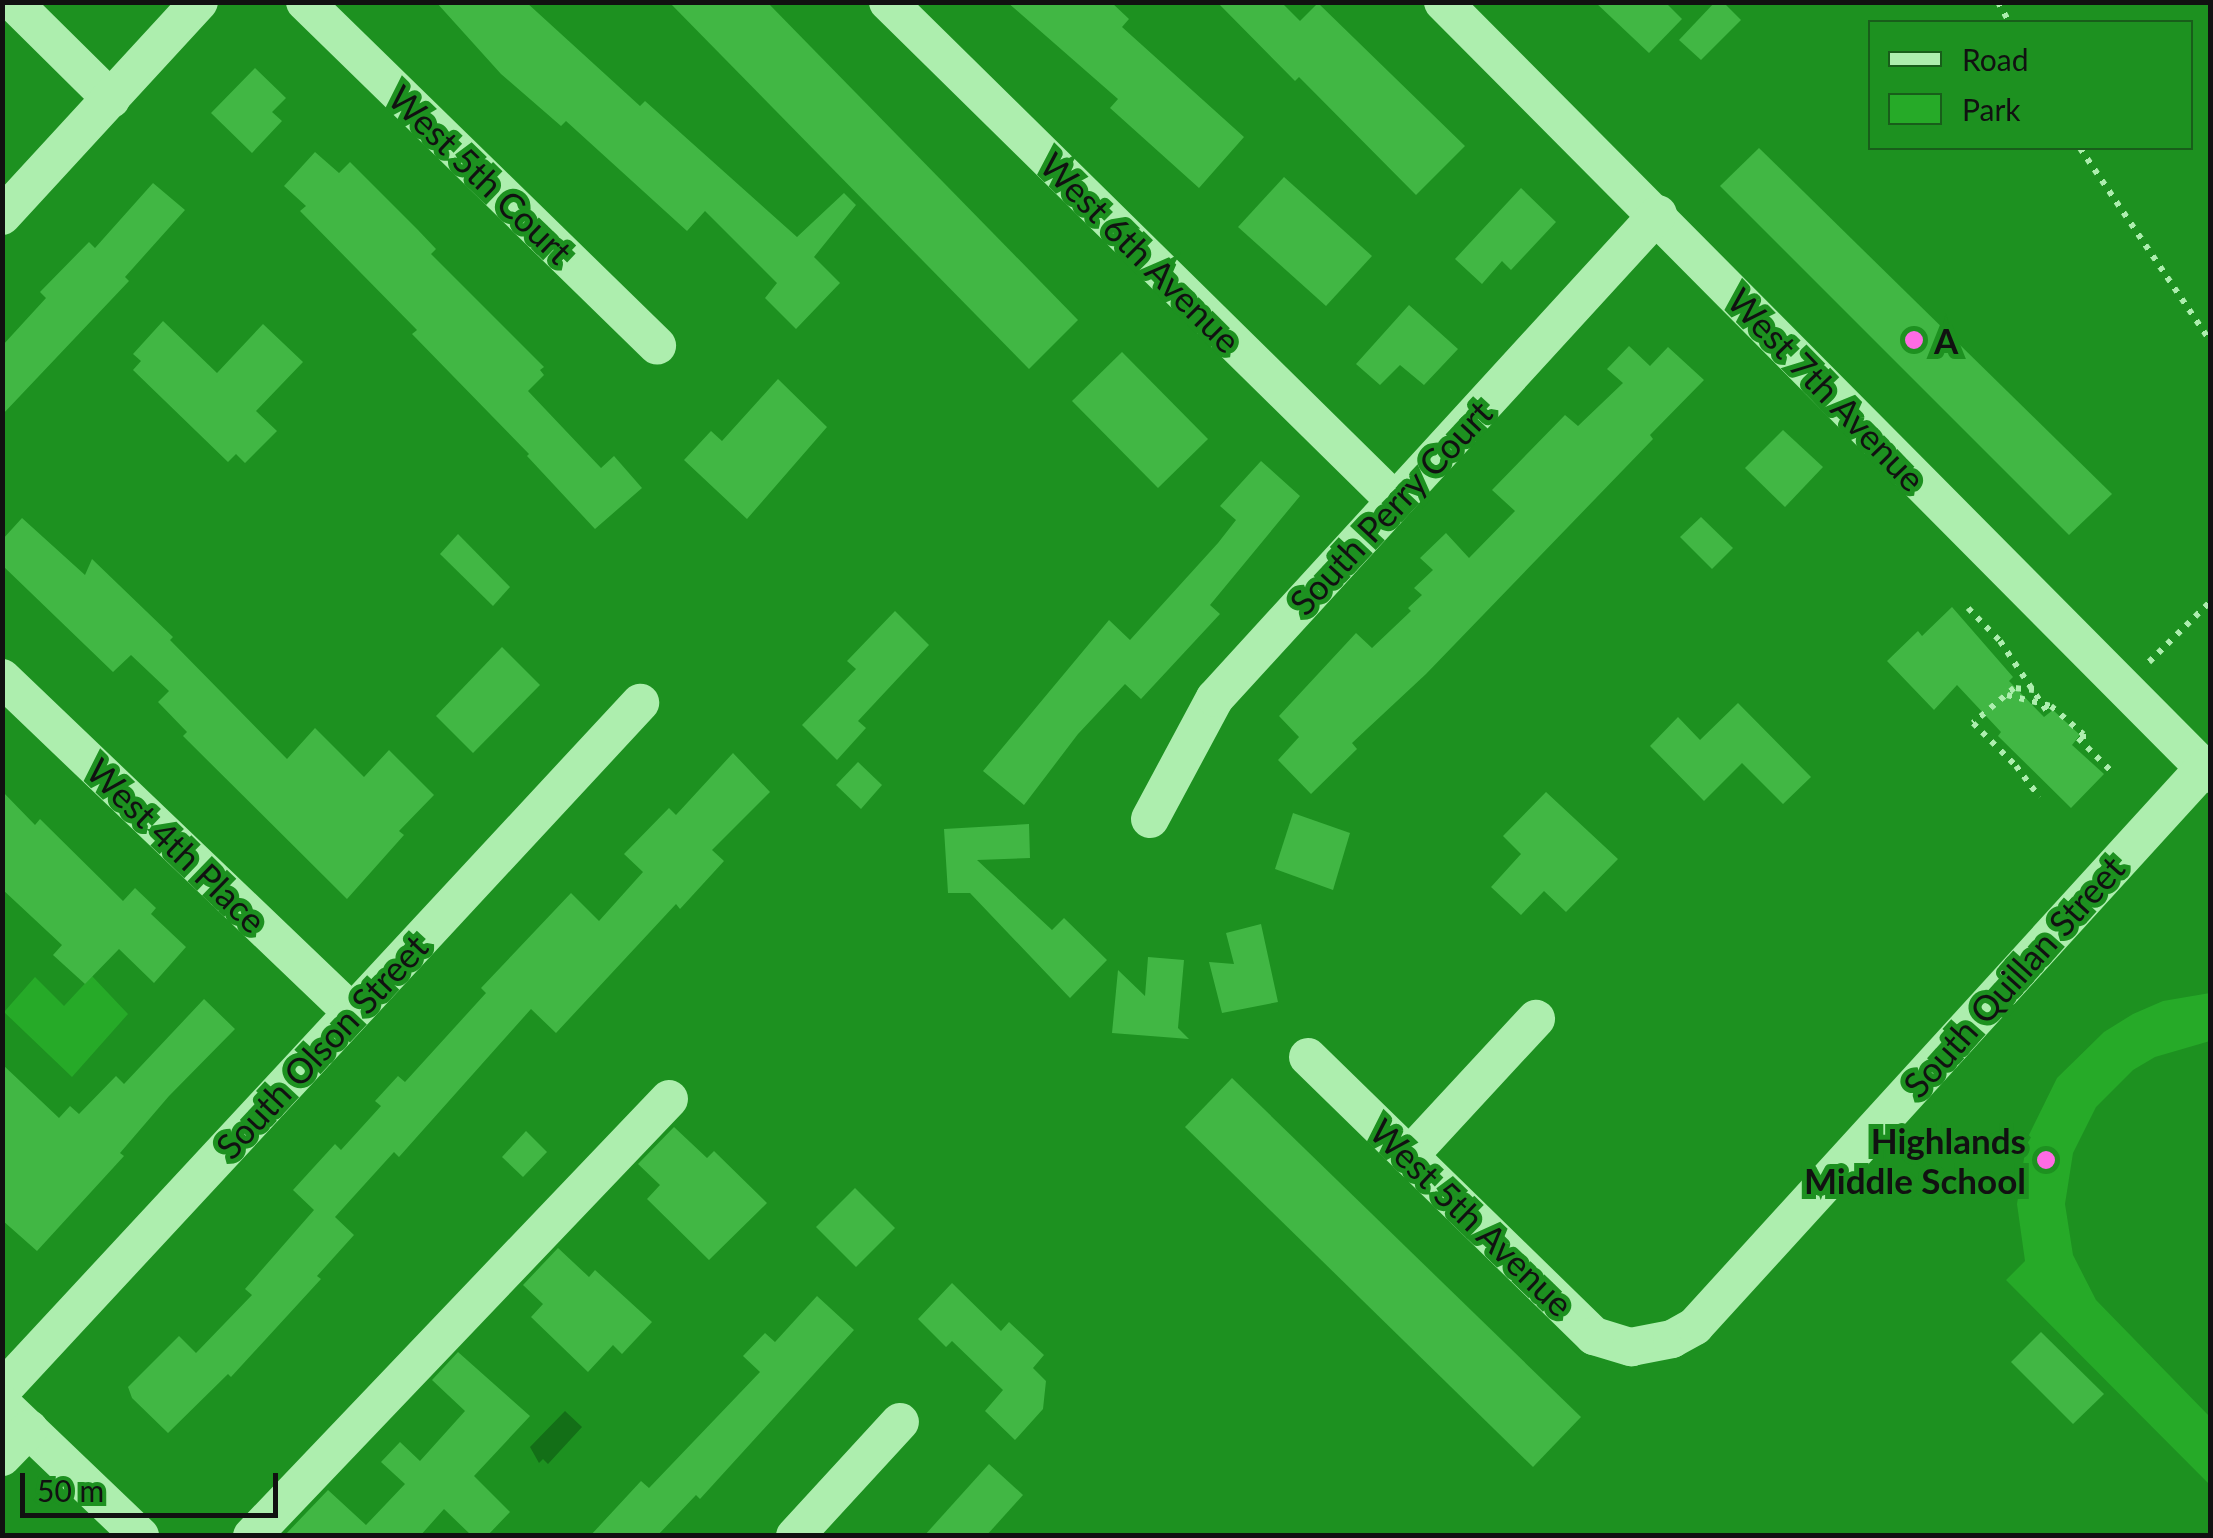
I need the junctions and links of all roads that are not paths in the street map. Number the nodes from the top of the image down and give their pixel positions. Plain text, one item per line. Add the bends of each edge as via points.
1 (13, 2) edge
2 (199, 2) edge
3 (306, 2) edge
4 (888, 2) edge
5 (1443, 2) edge
6 (112, 99) junction
7 (1658, 214) junction
8 (2, 216) edge
9 (657, 346) dead end
10 (1395, 501) junction
11 (2, 678) edge
12 (640, 703) dead end
13 (2207, 771) edge
14 (1150, 819) dead end
15 (352, 1013) junction
16 (1536, 1019) dead end
17 (1308, 1058) dead end
18 (669, 1099) dead end
19 (1409, 1156) junction
20 (1650, 1346) joint
21 (2, 1390) edge
22 (16, 1416) edge
23 (900, 1422) dead end
24 (2, 1457) edge
25 (140, 1536) edge
26 (252, 1536) edge
27 (795, 1536) edge

1 - 6 street
2 - 6 street
3 - 9 street, West 5th Court
4 - 10 street, West 6th Avenue
5 - 7 street, West 7th Avenue
6 - 8 street
7 - 10 street, South Perry Court
7 - 13 street, West 7th Avenue
10 - 14 street, South Perry Court via 1215,698
11 - 15 street, West 4th Place
12 - 15 street, South Olson Street
13 - 20 street, South Quillan Street via 1695,1326
15 - 21 street, South Olson Street
16 - 19 street
17 - 19 street, West 5th Avenue
18 - 26 street
19 - 20 street, West 5th Avenue via 1594,1336
22 - 24 street
22 - 25 street
23 - 27 street

